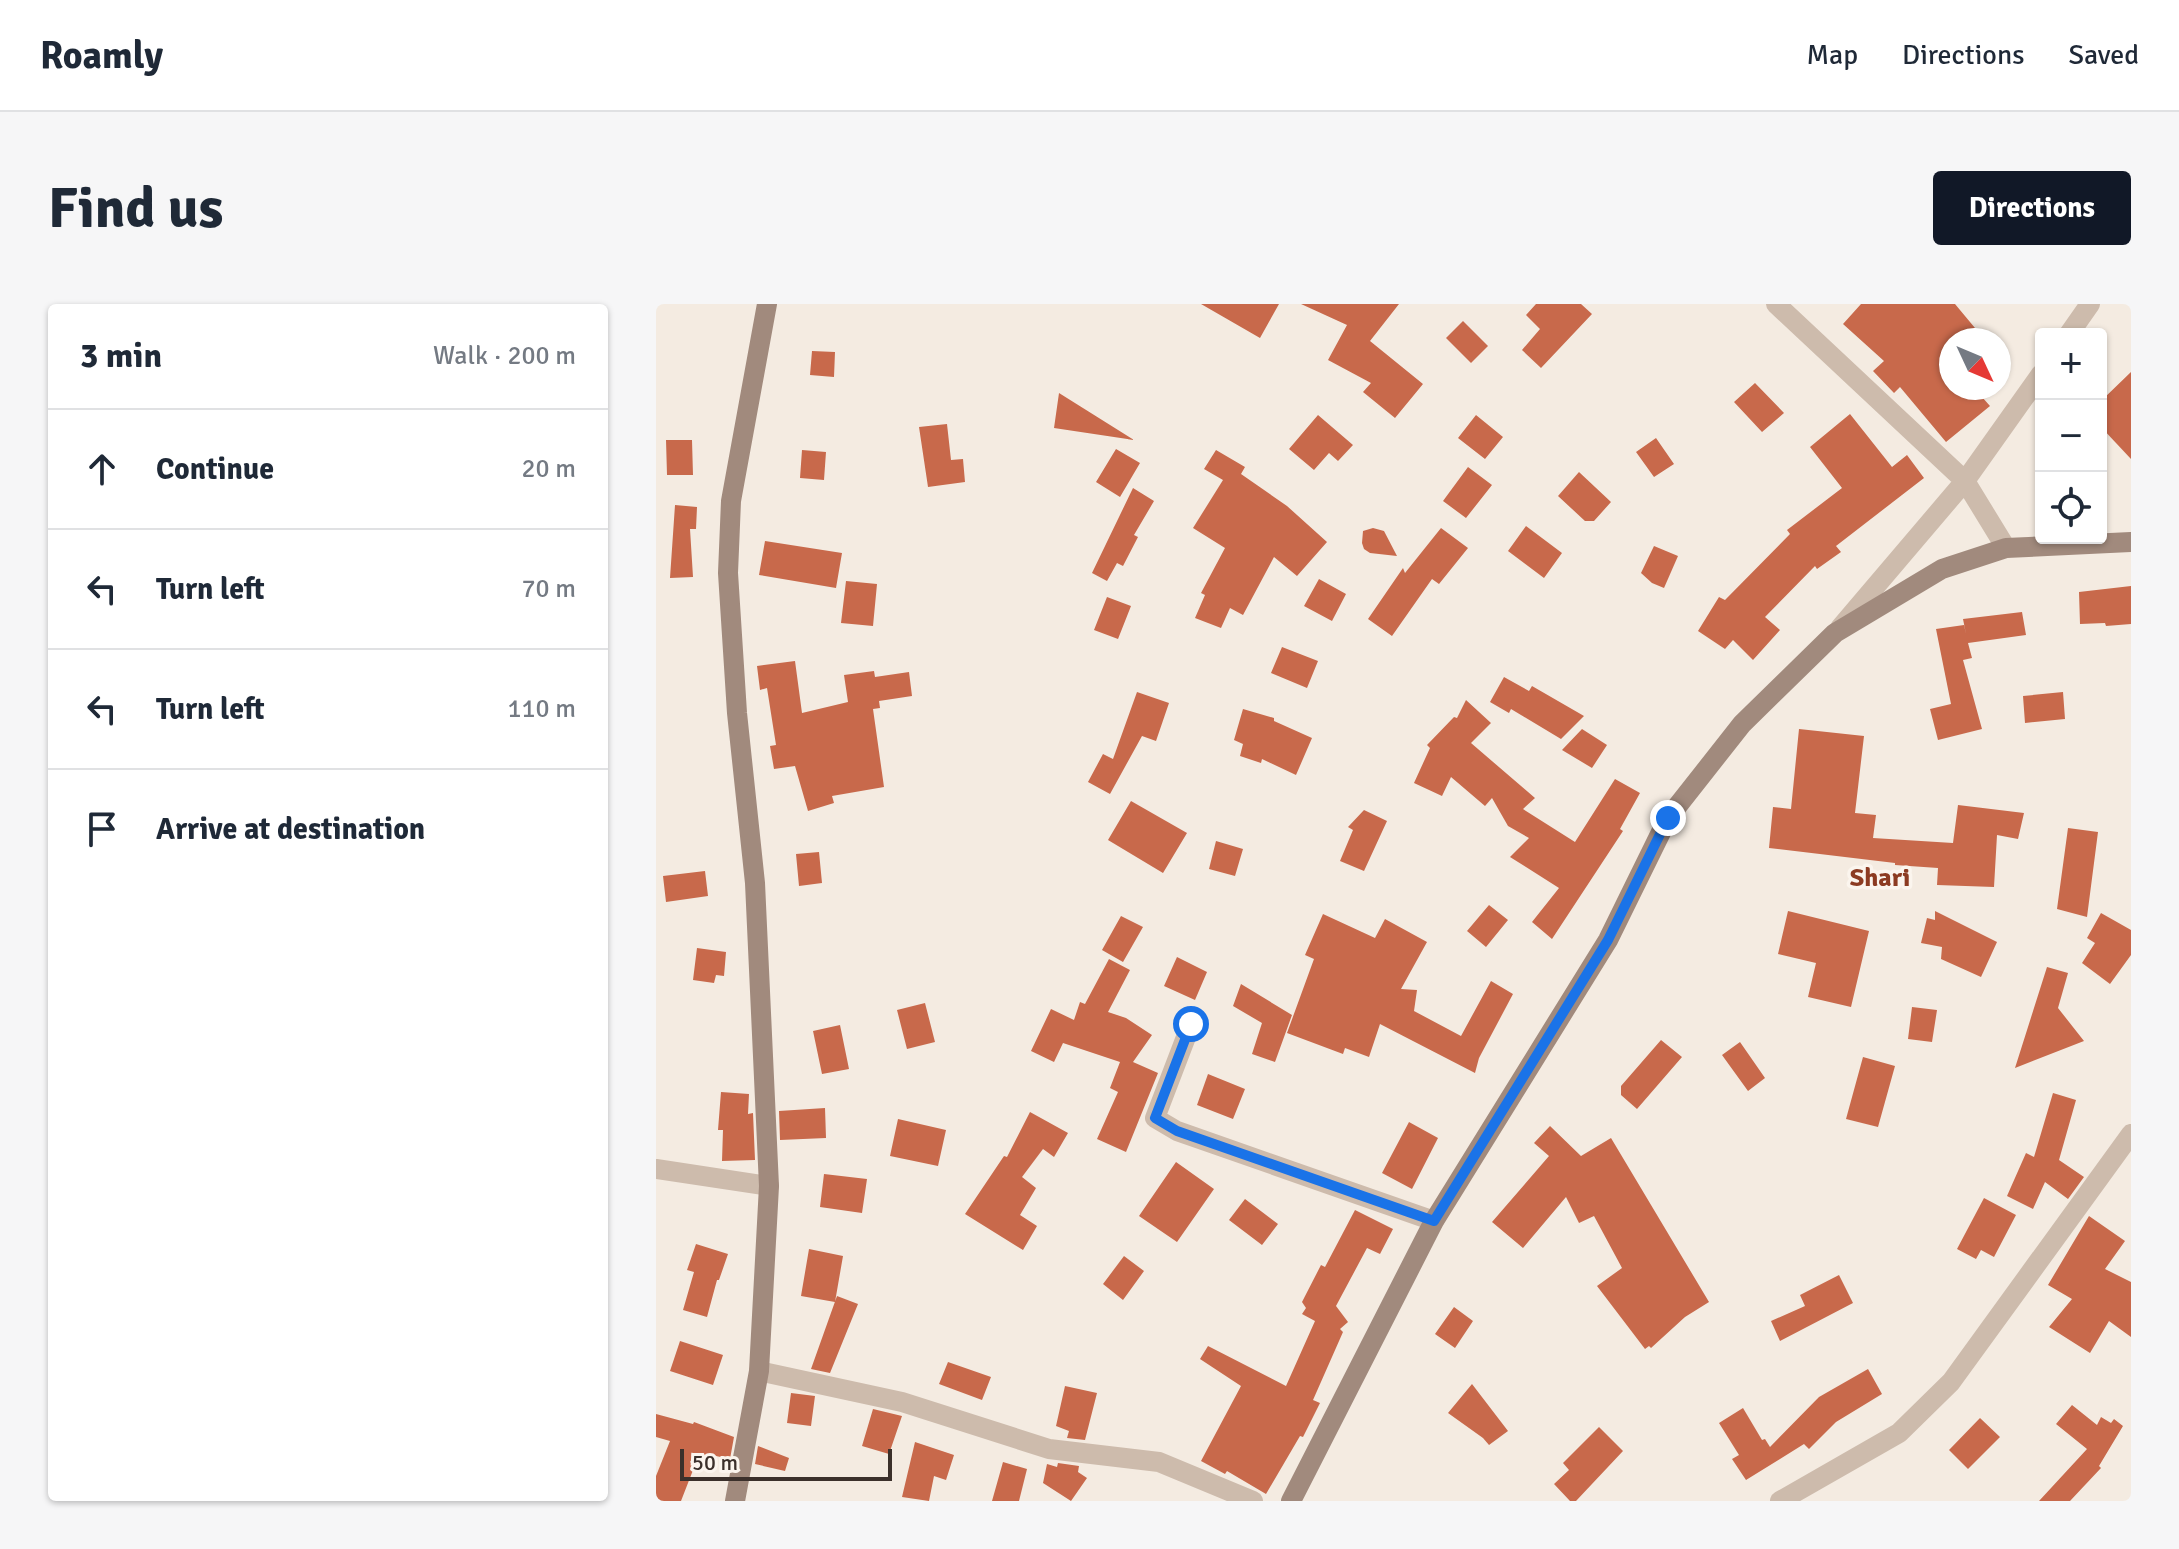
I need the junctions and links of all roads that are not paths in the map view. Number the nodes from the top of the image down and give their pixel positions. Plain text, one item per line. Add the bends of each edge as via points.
1 (767, 304) edge
2 (1776, 304) edge
3 (2090, 304) edge
4 (2073, 328) edge
5 (2035, 382) edge
6 (1965, 481) junction
7 (2131, 542) edge
8 (2006, 548) junction
9 (1835, 633) junction
10 (1191, 1024) dead end
11 (2131, 1134) edge
12 (656, 1169) edge
13 (769, 1186) junction
14 (1434, 1221) junction
15 (759, 1371) junction
16 (735, 1501) edge
17 (1253, 1501) edge
18 (1291, 1501) edge
19 (1780, 1501) edge

1 - 13 street via 731,501 728,573 755,883
2 - 6 street
3 - 4 street
5 - 6 street
6 - 8 street
6 - 9 street
7 - 8 street
8 - 9 street via 1942,569
9 - 14 street via 1742,724 1668,818 1608,940
10 - 14 street via 1155,1118 1177,1131
11 - 19 street via 1951,1382 1899,1433
12 - 13 street
13 - 15 street
14 - 18 street
15 - 16 street
15 - 17 street via 902,1402 1049,1449 1159,1462

